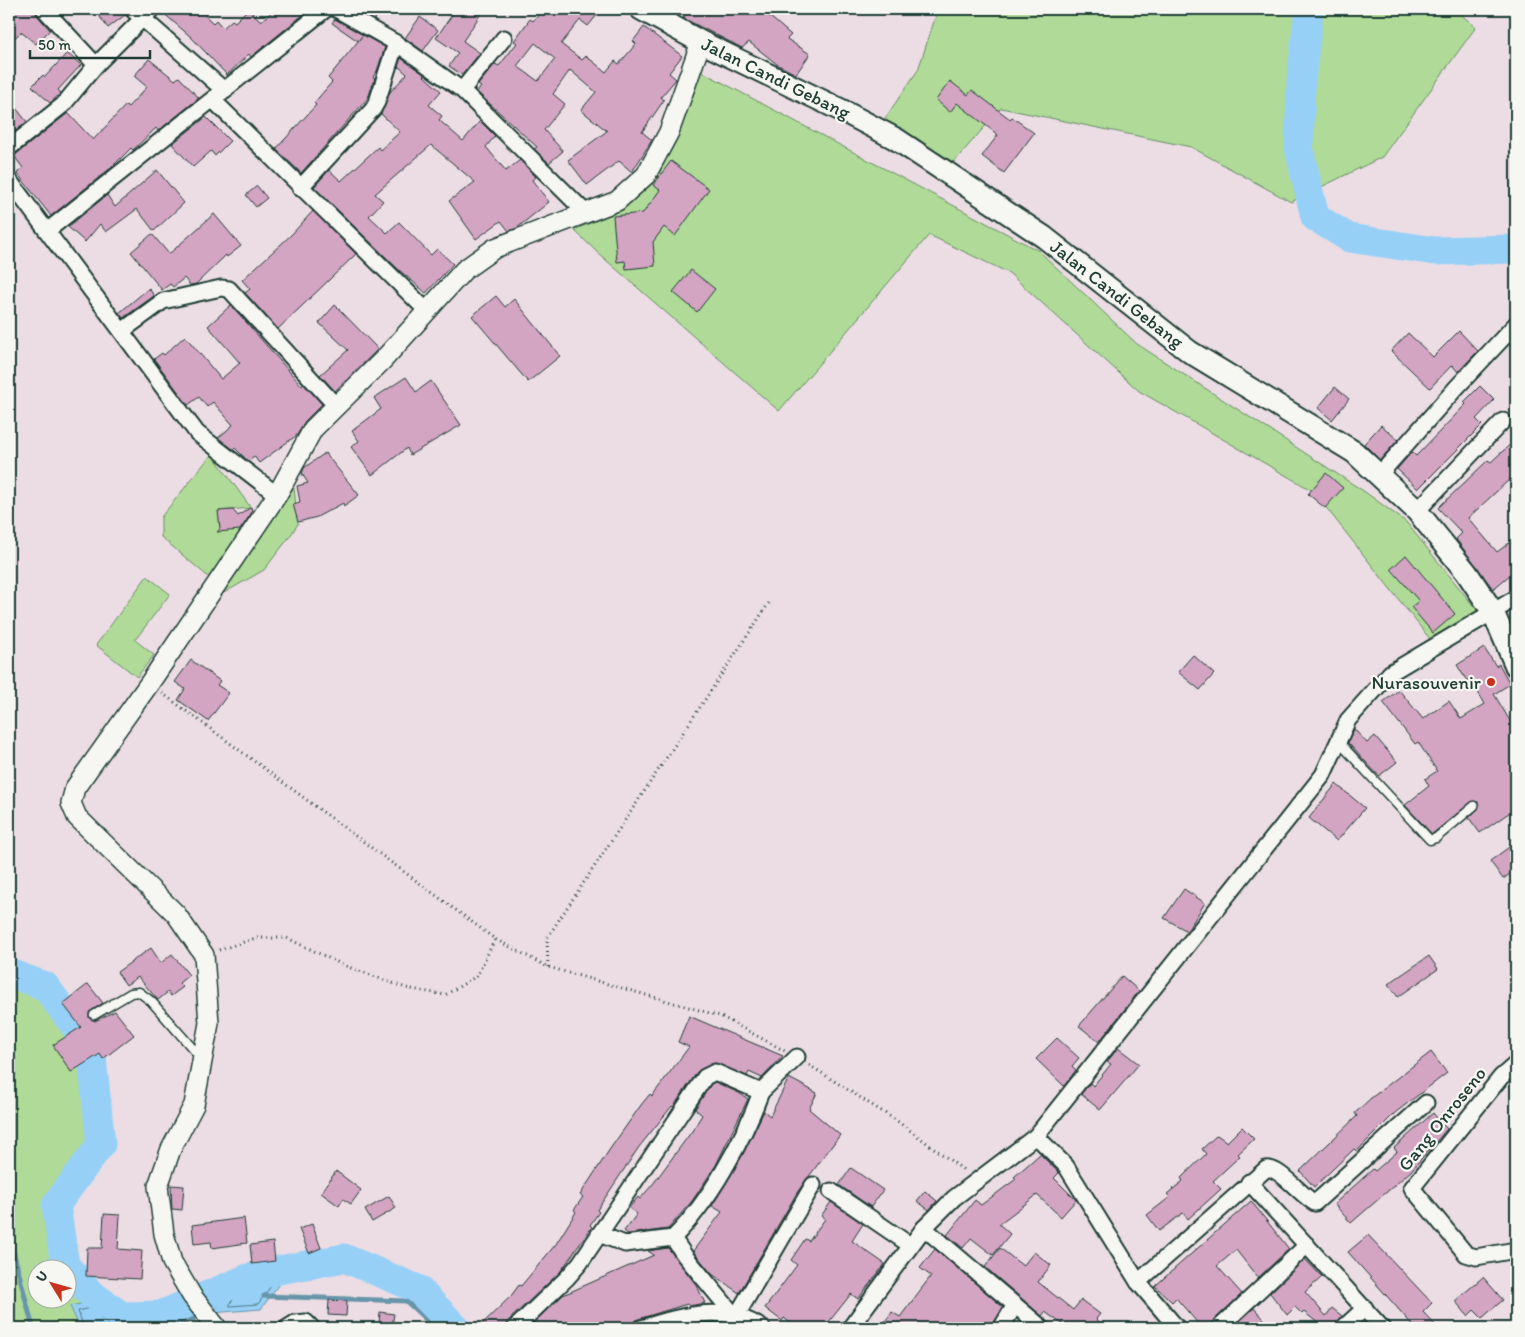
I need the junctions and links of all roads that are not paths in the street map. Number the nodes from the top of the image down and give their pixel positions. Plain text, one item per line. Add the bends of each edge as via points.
1 (44, 9) edge
2 (326, 9) edge
3 (336, 9) edge
4 (641, 9) edge
5 (142, 12) edge
6 (504, 38) dead end
7 (701, 42) junction
8 (396, 43) junction
9 (96, 65) junction
10 (462, 90) junction
11 (219, 96) junction
12 (9, 148) edge
13 (9, 180) edge
14 (300, 188) junction
15 (587, 214) junction
16 (47, 231) junction
17 (427, 311) junction
18 (1515, 328) edge
19 (122, 331) junction
20 (337, 408) junction
21 (1503, 421) dead end
22 (1380, 474) junction
23 (277, 495) junction
24 (1417, 511) junction
25 (1516, 598) edge
26 (1493, 612) junction
27 (1516, 666) edge
28 (1338, 741) junction
29 (1474, 806) dead end
30 (94, 1015) dead end
31 (797, 1058) road end
32 (202, 1060) junction
33 (1516, 1064) edge
34 (761, 1092) junction
35 (1426, 1103) dead end
36 (1036, 1136) junction
37 (1250, 1182) junction
38 (813, 1185) dead end
39 (831, 1191) dead end
40 (924, 1228) junction
41 (599, 1234) junction
42 (673, 1238) junction
43 (1307, 1244) junction
44 (910, 1245) junction
45 (1516, 1250) edge
46 (1138, 1282) junction
47 (1015, 1305) junction
48 (1365, 1308) junction
49 (736, 1315) junction
50 (216, 1327) edge
51 (848, 1327) edge
52 (287, 1328) edge
53 (312, 1328) edge
54 (514, 1328) edge
55 (641, 1328) edge
56 (762, 1328) edge
57 (1001, 1328) edge
58 (1042, 1328) edge
59 (1177, 1328) edge
60 (1219, 1328) edge
61 (1343, 1328) edge
62 (1382, 1328) edge

1 - 9 street
2 - 11 street
3 - 8 street
4 - 7 main road, Jalan Candi Gebang
5 - 9 street
5 - 11 street
6 - 10 street
7 - 15 street via 669,132 646,175 617,201
7 - 22 main road, Jalan Candi Gebang via 844,111 904,144 1044,237 1190,352 1311,424 1354,452
8 - 10 street
8 - 14 street via 373,109
9 - 12 street via 63,104
10 - 15 street
11 - 14 street
11 - 16 street
13 - 16 street
14 - 17 street
15 - 17 street via 495,248 464,270
16 - 19 street
17 - 20 street
18 - 22 street via 1456,388
19 - 20 street via 163,300 229,289
19 - 23 street via 197,433
20 - 23 street via 313,429
21 - 24 street
22 - 24 main road, Jalan Candi Gebang
23 - 32 street via 75,788 71,803 77,817 176,914 204,955 209,1023
24 - 26 main road, Jalan Candi Gebang
25 - 26 street
26 - 27 main road, Jalan Candi Gebang
26 - 28 street via 1390,672 1348,720
28 - 29 lane via 1430,840
28 - 36 street via 1323,775
30 - 32 lane via 131,993 139,992 151,1001
31 - 34 street
32 - 50 street via 194,1105 171,1149 158,1186 164,1234 172,1262
33 - 45 street, Gang Onroseno via 1412,1188 1466,1254 1476,1257
34 - 41 street via 715,1072 705,1077
34 - 42 street via 744,1133 696,1213
35 - 37 street via 1315,1203 1304,1198 1277,1170 1271,1168
36 - 40 street via 954,1198
36 - 46 street via 1066,1166
37 - 43 street
37 - 46 street
38 - 49 street
39 - 44 street
40 - 44 street
40 - 47 street
41 - 42 street via 624,1244
41 - 54 street via 567,1278
42 - 49 street
43 - 48 street
43 - 60 street
44 - 51 street
46 - 59 street
47 - 57 street
47 - 58 street
48 - 61 street
48 - 62 street
49 - 55 street via 688,1314
49 - 56 street
52 - 53 street via 306,1322

